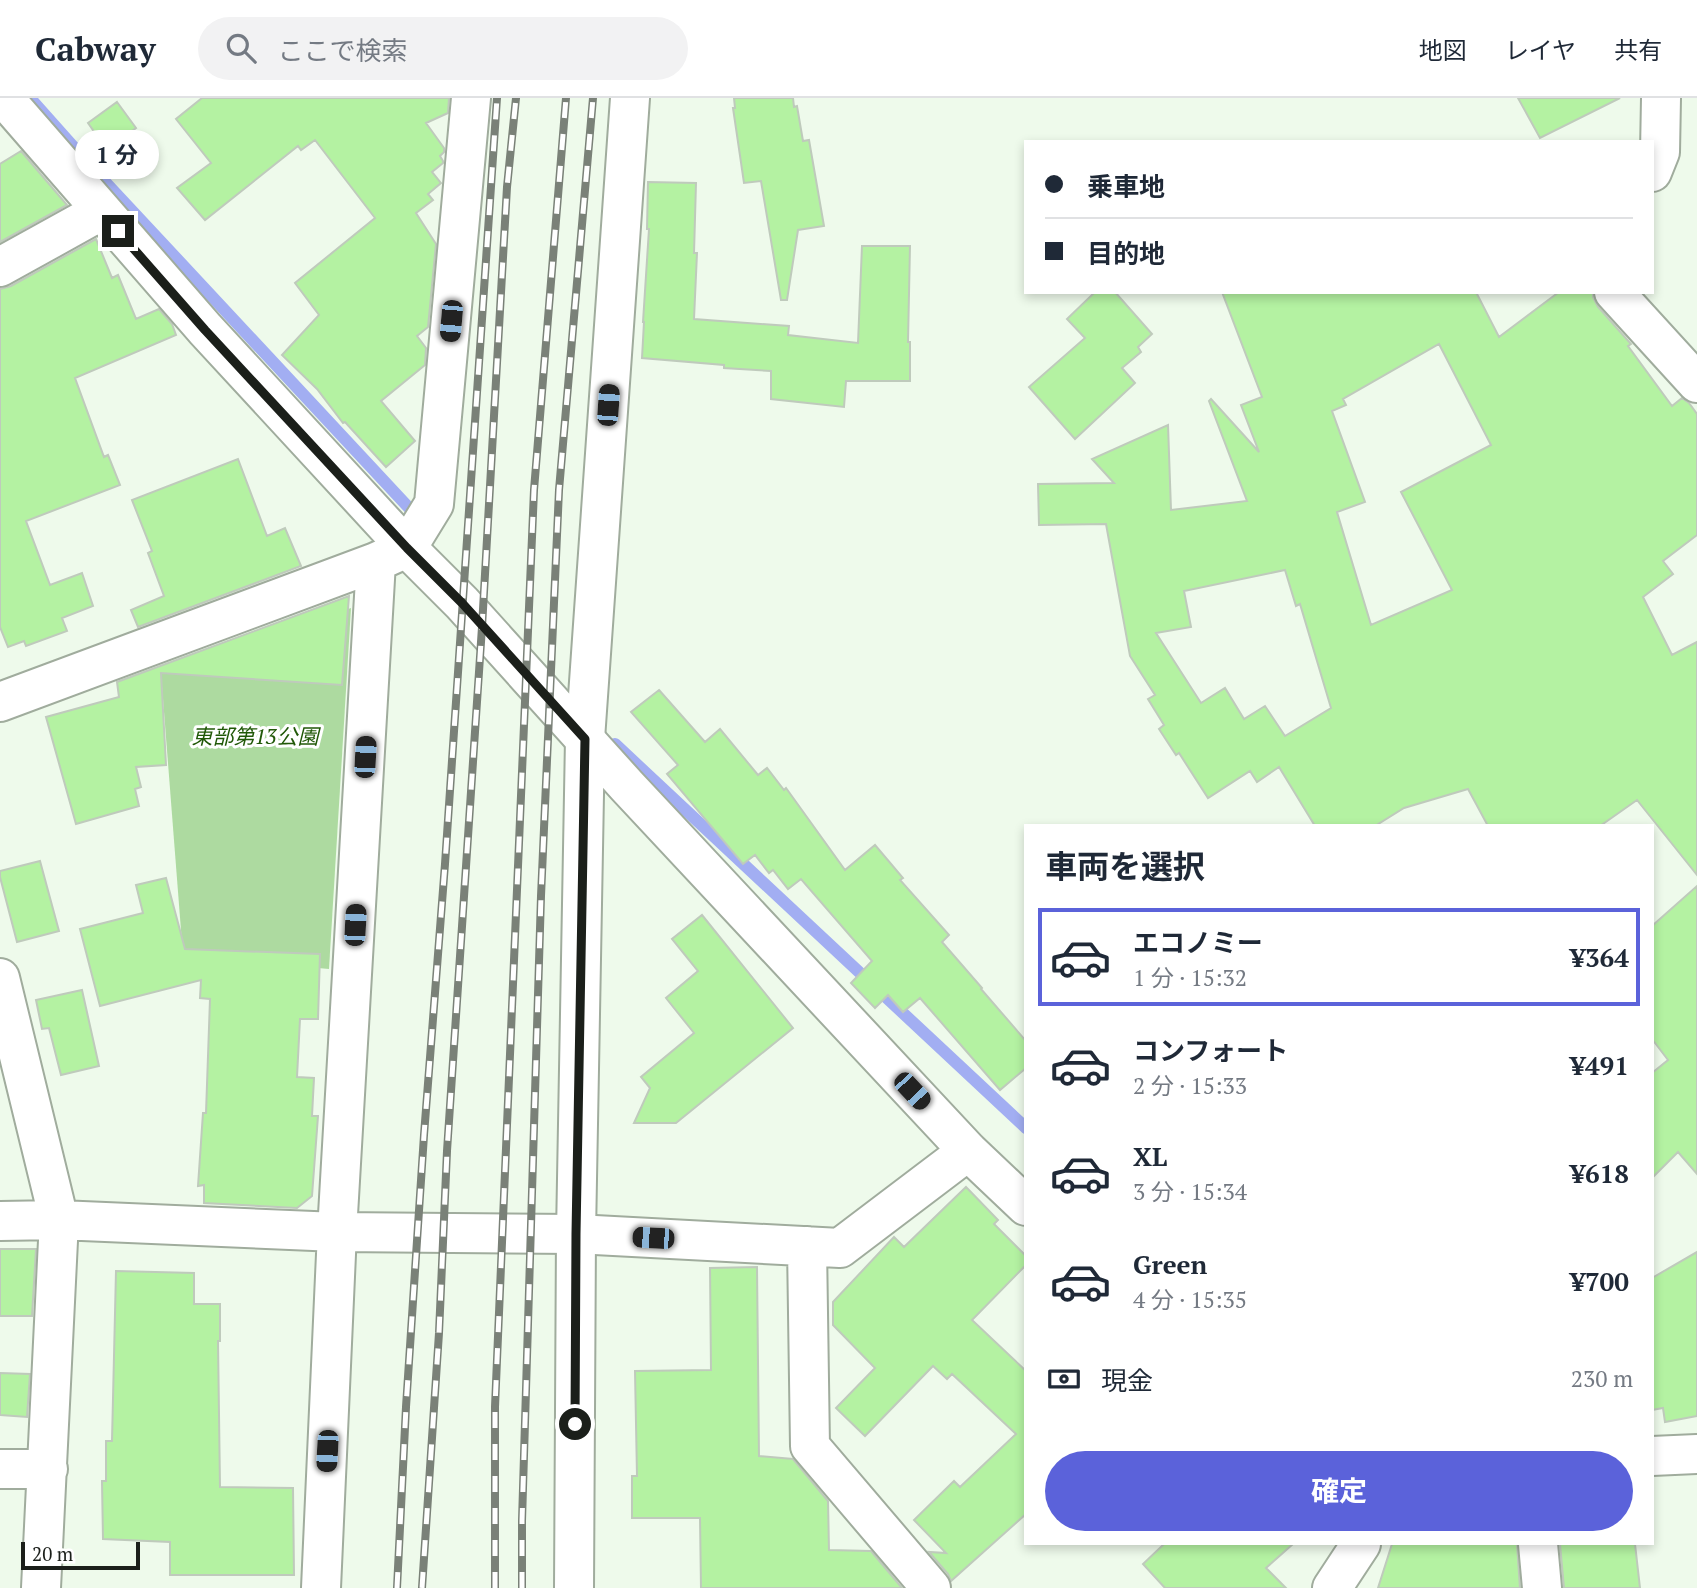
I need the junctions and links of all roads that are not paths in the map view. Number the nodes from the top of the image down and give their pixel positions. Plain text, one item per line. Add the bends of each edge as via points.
1 (4, 98) edge
2 (471, 98) edge
3 (630, 98) edge
4 (1661, 98) edge
5 (1654, 167) edge
6 (100, 211) junction
7 (0, 267) edge
8 (1616, 294) edge
9 (1697, 383) edge
10 (392, 555) junction
11 (0, 702) edge
12 (585, 739) junction
13 (0, 978) edge
14 (968, 1151) junction
15 (1024, 1204) edge
16 (60, 1220) junction
17 (0, 1221) edge
18 (337, 1232) junction
19 (576, 1234) junction
20 (807, 1246) junction
21 (1697, 1454) edge
22 (1654, 1456) edge
23 (0, 1469) edge
24 (48, 1469) junction
25 (1360, 1545) edge
26 (1538, 1545) edge
27 (41, 1588) edge
28 (321, 1588) edge
29 (573, 1588) edge
30 (931, 1588) edge
31 (1332, 1588) edge
32 (1542, 1588) edge

1 - 6 street
2 - 10 street via 434,504
3 - 12 street
4 - 5 street via 1660,152
6 - 7 street
6 - 10 street
8 - 9 street
10 - 11 street
10 - 12 street via 462,603
10 - 18 street
12 - 14 street
12 - 19 street
13 - 16 street
14 - 15 street
14 - 20 street via 840,1248
16 - 17 street
16 - 18 street
16 - 24 street
18 - 19 street
18 - 28 street
19 - 20 street
19 - 29 street
20 - 30 street via 810,1446
21 - 22 street
23 - 24 street
24 - 27 street
25 - 31 street
26 - 32 street

